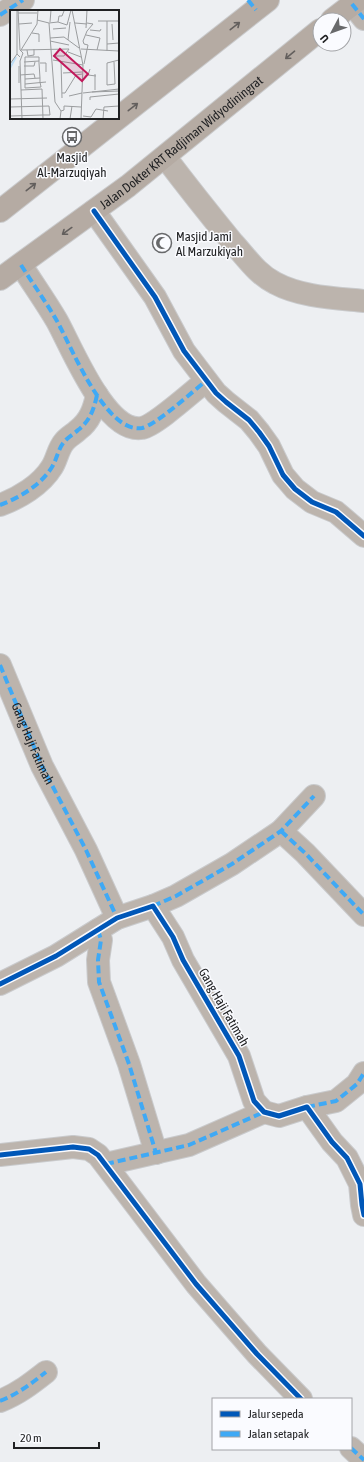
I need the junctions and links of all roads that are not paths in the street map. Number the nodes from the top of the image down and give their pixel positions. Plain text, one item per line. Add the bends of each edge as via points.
1 (23, 0) edge
2 (257, 3) edge
3 (0, 15) edge
4 (312, 37) edge
5 (119, 115) edge
6 (114, 119) edge
7 (165, 157) junction
8 (0, 211) edge
9 (94, 211) junction
10 (21, 265) junction
11 (0, 279) edge
12 (364, 301) edge
13 (206, 381) junction
14 (96, 395) junction
15 (0, 505) edge
16 (364, 536) edge
17 (0, 665) edge
18 (314, 796) dead end
19 (281, 831) junction
20 (153, 906) junction
21 (364, 915) edge
22 (117, 918) junction
23 (98, 930) junction
24 (0, 984) edge
25 (364, 1073) edge
26 (307, 1107) junction
27 (264, 1112) junction
28 (156, 1153) junction
29 (0, 1155) edge
30 (106, 1164) junction
31 (364, 1215) edge
32 (46, 1372) dead end
33 (300, 1398) edge
34 (0, 1401) edge
35 (352, 1449) edge
36 (364, 1460) edge

1 - 3 street
5 -> 2 main road
4 -> 7 main road, Jalan Dokter KRT Radjiman Widyodiningrat
8 -> 6 main road
7 - 9 main road, Jalan Dokter KRT Radjiman Widyodiningrat
7 - 12 street via 258,272 274,283 296,292
9 -> 10 main road, Jalan Dokter KRT Radjiman Widyodiningrat
9 - 13 street via 155,297 184,351
10 - 11 main road, Jalan Dokter KRT Radjiman Widyodiningrat
10 - 14 street via 57,321
13 - 14 street via 145,428 132,427 119,421
13 - 16 street via 259,432 283,474 295,489 312,502 336,512
14 - 15 street via 91,416 64,442 52,467 42,480
17 - 22 street, Gang Haji Fatimah via 42,766 86,850
18 - 19 street
19 - 20 street via 232,864
19 - 21 street via 306,853
20 - 22 street
20 - 27 street, Gang Haji Fatimah via 239,1056 254,1101
22 - 23 street
23 - 24 street via 56,956
23 - 28 street via 101,940 98,960 99,982 129,1064
25 - 26 street via 357,1084 336,1101
26 - 27 street via 279,1116
26 - 31 street via 347,1158 360,1184
27 - 28 street via 189,1145
28 - 30 street
29 - 30 street via 73,1147 89,1149
30 - 33 street via 196,1284 257,1354
32 - 34 street via 10,1398
35 - 36 street

